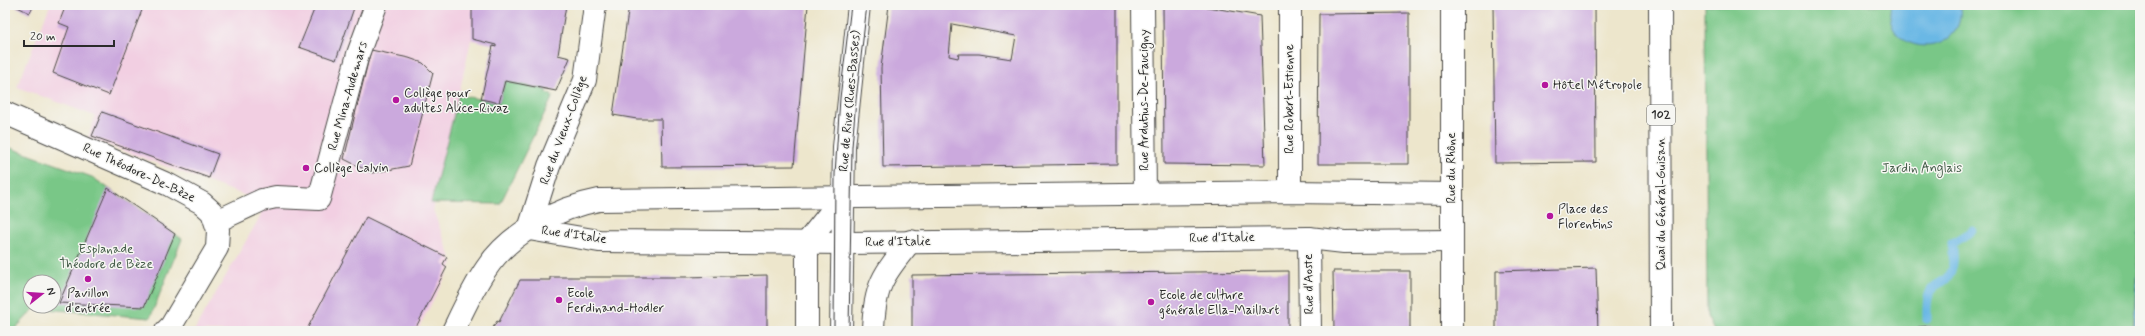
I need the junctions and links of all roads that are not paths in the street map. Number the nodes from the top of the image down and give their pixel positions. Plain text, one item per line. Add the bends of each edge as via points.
1 (376, 5) edge
2 (595, 5) edge
3 (859, 5) edge
4 (1143, 5) edge
5 (1290, 5) edge
6 (1452, 5) edge
7 (1660, 5) edge
8 (5, 113) edge
9 (1290, 192) junction
10 (1452, 194) junction
11 (1145, 195) junction
12 (843, 197) junction
13 (217, 221) junction
14 (529, 229) junction
15 (1308, 238) junction
16 (911, 241) junction
17 (1451, 241) junction
18 (807, 242) junction
19 (842, 243) junction
20 (1663, 328) edge
21 (166, 331) edge
22 (453, 331) edge
23 (807, 331) edge
24 (841, 331) edge
25 (874, 331) edge
26 (1310, 331) edge
27 (1452, 331) edge

1 - 13 street, Rue Mina-Audemars via 358,54 319,199 276,197 262,200
2 - 14 street, Rue du Vieux-Collège via 585,80 549,166
3 - 12 street, Rue de Rive (Rues-Basses) via 848,99
4 - 11 street, Rue Ardutius-De-Faucigny
5 - 9 street, Rue Robert-Estienne
6 - 10 street, Rue du Rhône
7 - 20 street, Quai du Général-Guisan / 102
8 - 13 street, Rue Théodore-De-Bèze via 169,185 202,203
9 - 10 street, Rue d'Italie
9 - 11 street, Rue d'Italie
10 - 17 street, Rue du Rhône
11 - 12 street, Rue d'Italie
12 - 14 street, Rue d'Italie via 599,200 568,208
12 - 18 street
12 - 19 street, Rue de Rive (Rues-Basses)
13 - 21 street via 217,248 200,280
14 - 18 street, Rue d'Italie via 599,241
14 - 22 street via 512,241 487,268
15 - 16 street, Rue d'Italie
15 - 17 street, Rue d'Italie via 1344,242
15 - 26 street, Rue d'Aoste
16 - 19 street, Rue d'Italie
16 - 25 street via 882,279 875,297
17 - 27 street, Rue du Rhône
18 - 19 street, Rue d'Italie
18 - 23 street
19 - 24 street, Rue de Rive (Rues-Basses)

